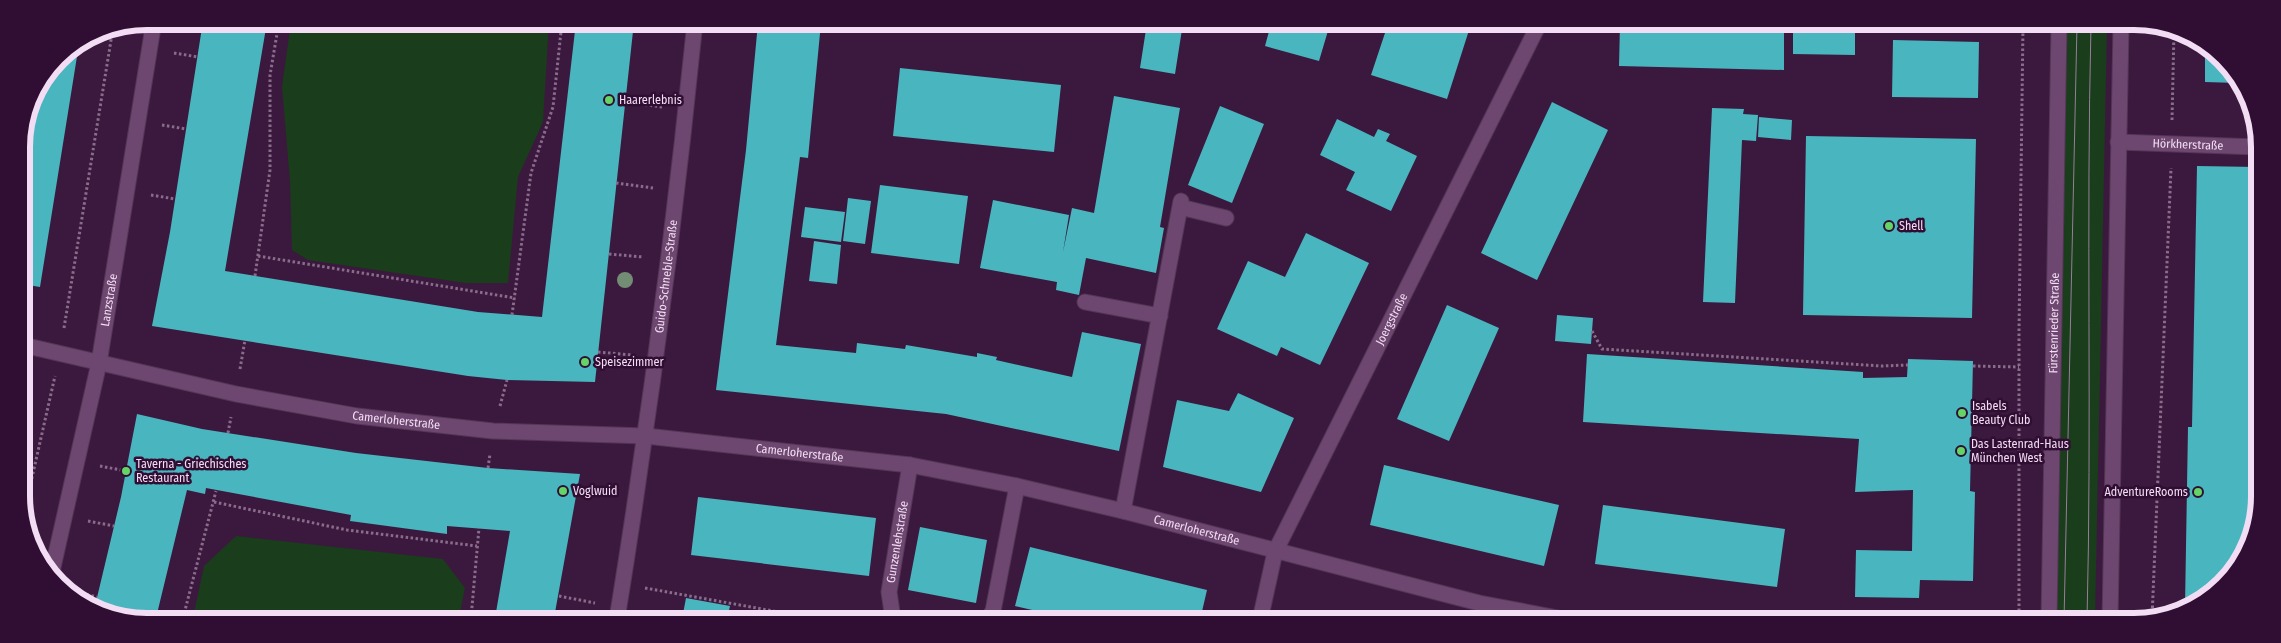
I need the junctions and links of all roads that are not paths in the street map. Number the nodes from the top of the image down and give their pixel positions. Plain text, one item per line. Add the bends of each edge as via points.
1 (153, 30) edge
2 (694, 30) edge
3 (1536, 30) edge
4 (2059, 30) edge
5 (2121, 30) edge
6 (2118, 142) junction
7 (2251, 148) edge
8 (1226, 218) dead end
9 (1085, 302) dead end
10 (1160, 316) junction
11 (30, 347) edge
12 (99, 363) junction
13 (646, 436) junction
14 (910, 465) junction
15 (1017, 486) junction
16 (1122, 511) junction
17 (1275, 552) junction
18 (53, 565) edge
19 (618, 613) edge
20 (892, 613) edge
21 (992, 613) edge
22 (1262, 613) edge
23 (1531, 613) edge
24 (2049, 613) edge
25 (2110, 613) edge

1 - 12 street, Lanzstraße
2 - 13 street, Guido-Schneble-Straße
3 - 17 street, Joergstraße
4 - 24 street, Fürstenrieder Straße
5 - 6 street
6 - 7 street, Hörkherstraße
6 - 25 street
8 - 10 street via 1181,204
9 - 10 street
10 - 16 street
11 - 12 street, Camerloherstraße
12 - 13 street, Camerloherstraße via 236,394 358,416 493,431
12 - 18 street, Lanzstraße
13 - 14 street, Camerloherstraße
13 - 19 street, Guido-Schneble-Straße
14 - 15 street, Camerloherstraße
14 - 20 street, Gunzenlehstraße via 889,592
15 - 16 street, Camerloherstraße
15 - 21 street
16 - 17 street, Camerloherstraße
17 - 22 street, Joergstraße
17 - 23 street, Camerloherstraße

